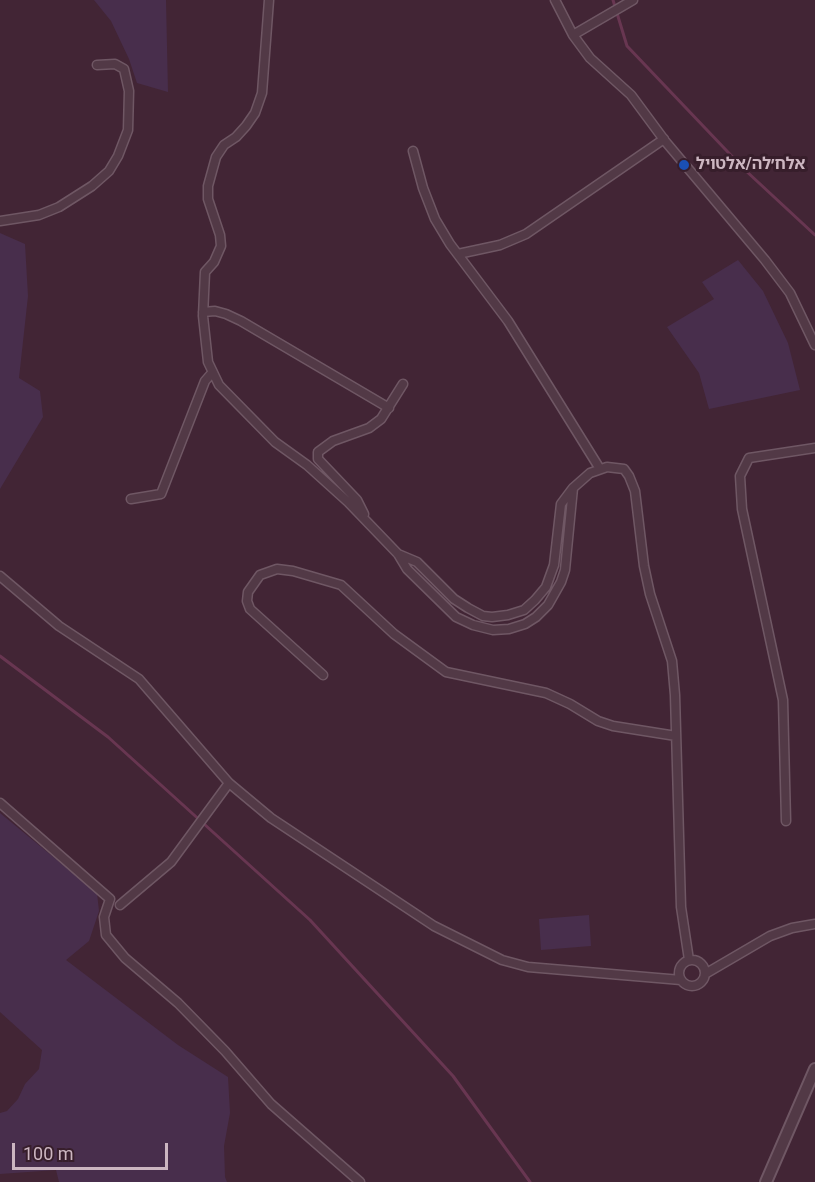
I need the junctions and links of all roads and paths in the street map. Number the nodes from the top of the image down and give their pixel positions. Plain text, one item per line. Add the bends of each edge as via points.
1 (269, 0) edge
2 (555, 0) edge
3 (633, 0) edge
4 (573, 35) junction
5 (97, 65) dead end
6 (664, 139) junction
7 (413, 151) dead end
8 (0, 221) edge
9 (458, 254) junction
10 (203, 312) junction
11 (815, 345) edge
12 (212, 373) junction
13 (403, 384) dead end
14 (389, 408) junction
15 (815, 448) edge
16 (600, 469) junction
17 (573, 488) junction
18 (131, 499) dead end
19 (368, 523) junction
20 (398, 554) junction
21 (0, 576) edge
22 (323, 675) dead end
23 (676, 736) junction
24 (229, 783) junction
25 (0, 802) edge
26 (786, 821) dead end
27 (120, 904) dead end
28 (815, 924) edge
29 (689, 960) junction
30 (705, 974) junction
31 (681, 980) junction
32 (814, 1077) edge
33 (360, 1182) edge
34 (766, 1182) edge

1 - 10 street via 262,93 246,126 216,157 208,186 221,246 205,272
2 - 4 street
3 - 4 street
4 - 6 street via 590,58 631,95
5 - 8 street via 115,64 124,69 129,91 128,130 109,171 59,207 39,215
6 - 9 street via 526,234 500,245
6 - 11 street via 790,293
7 - 9 street via 435,219
9 - 16 street via 508,321
10 - 12 street
10 - 14 street via 215,311 241,321
12 - 18 street via 205,381 161,494
12 - 19 street via 241,409
13 - 14 street
14 - 19 street via 369,428 333,441 318,452 318,459 357,500
15 - 26 street via 749,458 740,476 742,509 783,700
16 - 17 street
16 - 23 street via 624,469 633,482 650,594 672,661
17 - 20 street via 561,504 554,566 546,587 524,610 483,616 454,599 417,562
17 - 20 street via 561,582 548,605 525,624 493,630 456,617
19 - 20 street
21 - 24 street via 59,626 139,679
22 - 23 street via 250,609 248,592 260,575 293,571 341,585 394,634 446,672 546,693 613,726
23 - 29 street via 681,907
24 - 27 street via 171,862
24 - 31 street via 271,818 434,926 502,960 528,967
25 - 33 street via 110,899 104,917 106,935 125,958 178,1003 271,1104
28 - 30 street via 770,936
29 - 30 street via 702,964
29 - 31 street via 680,968
30 - 31 street via 695,986 687,986
32 - 34 street

